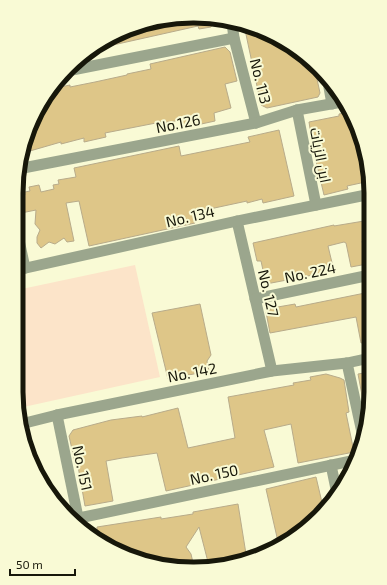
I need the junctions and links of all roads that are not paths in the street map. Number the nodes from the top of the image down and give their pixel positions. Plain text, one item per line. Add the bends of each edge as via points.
1 (233, 28) edge
2 (234, 38) junction
3 (77, 69) edge
4 (337, 102) edge
5 (298, 110) junction
6 (256, 123) junction
7 (25, 168) edge
8 (364, 195) edge
9 (316, 205) junction
10 (237, 221) junction
11 (23, 269) edge
12 (364, 276) edge
13 (255, 299) junction
14 (364, 359) edge
15 (347, 363) junction
16 (272, 371) junction
17 (57, 415) junction
18 (26, 423) edge
19 (361, 426) edge
20 (349, 461) edge
21 (331, 465) junction
22 (335, 486) edge
23 (78, 517) edge
24 (83, 521) edge

1 - 2 street, No. 113
2 - 3 street
2 - 6 street, No. 113
4 - 5 street, No.126
5 - 6 street, No.126
5 - 9 street, ابن الزيات
6 - 7 street, No.126
8 - 9 street, No. 134
9 - 10 street, No. 134
10 - 11 street, No. 134
10 - 13 street, No. 127
12 - 13 street, No. 224
13 - 16 street, No. 127
14 - 15 street, No. 142
15 - 16 street, No. 142
15 - 19 street
16 - 17 street, No. 142
17 - 18 street, No. 142
17 - 23 street, No. 151
20 - 21 street, No. 150
21 - 22 street
21 - 24 street, No. 150

